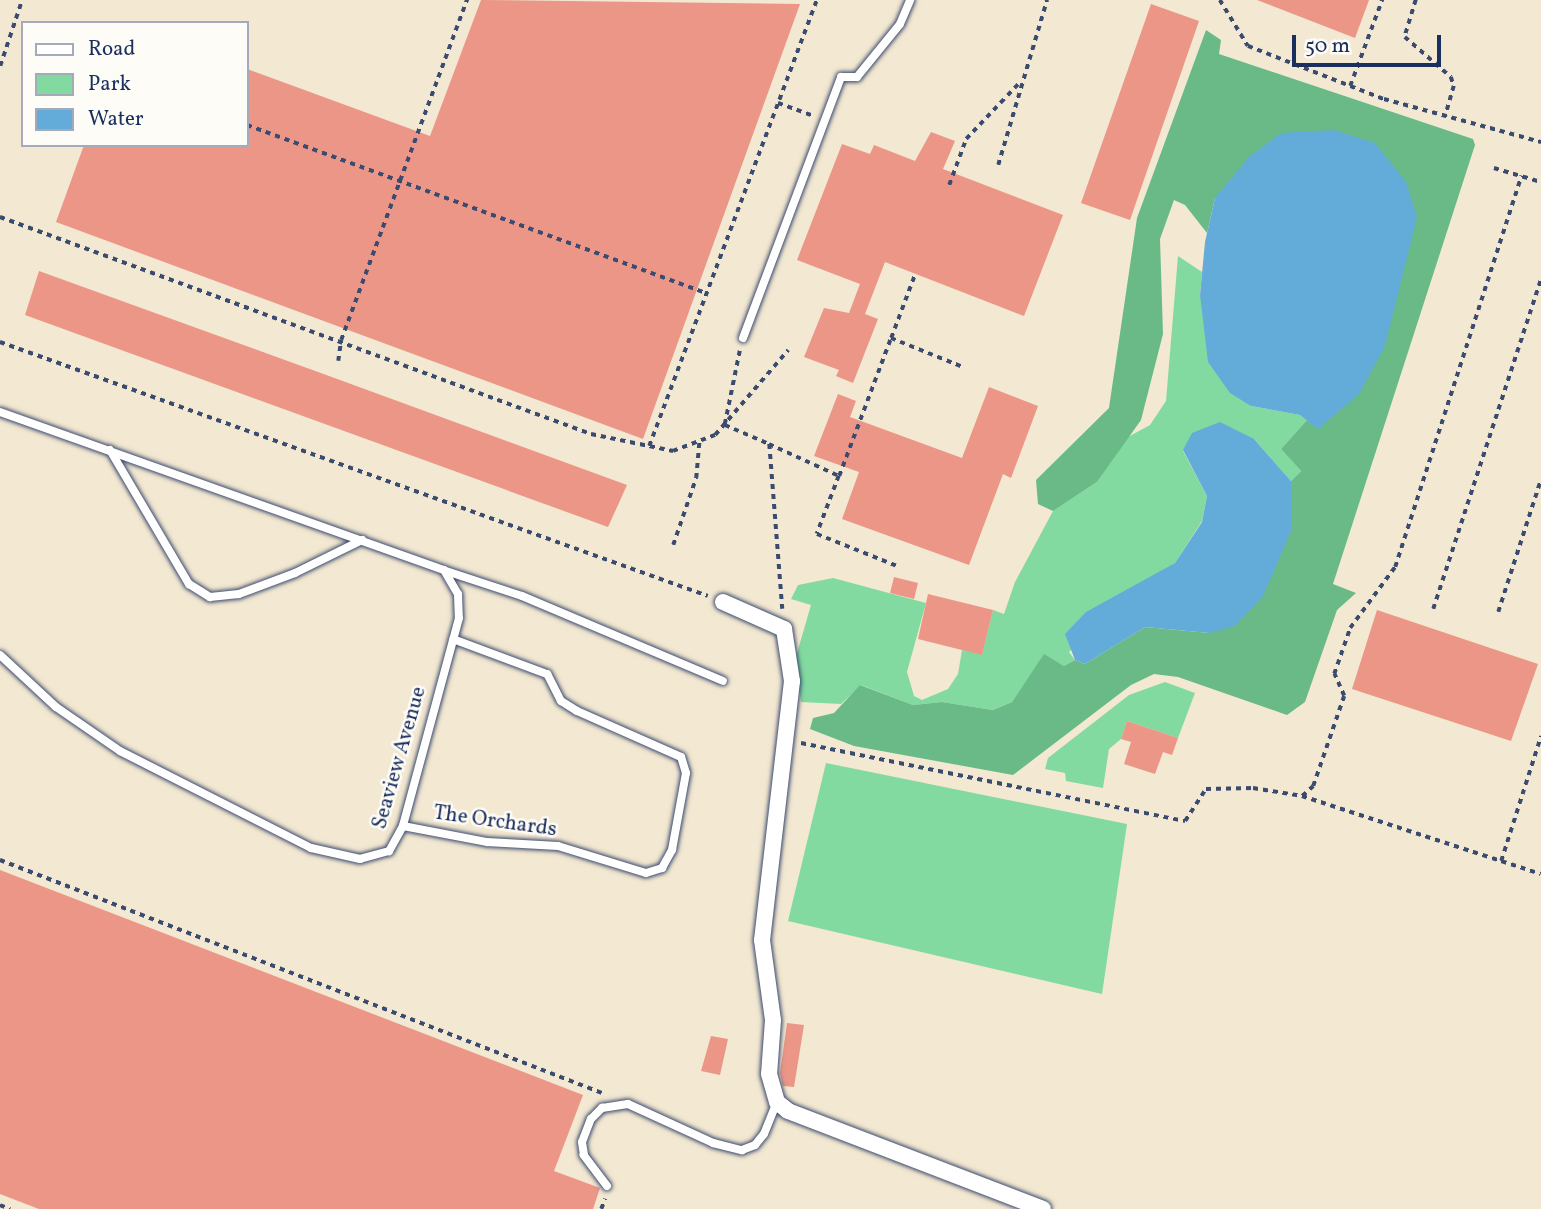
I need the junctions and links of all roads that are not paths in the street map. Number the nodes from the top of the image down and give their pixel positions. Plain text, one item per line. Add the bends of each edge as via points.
1 (910, 0) edge
2 (743, 338) road end
3 (0, 412) edge
4 (110, 450) junction
5 (362, 540) junction
6 (444, 570) junction
7 (723, 602) road end
8 (453, 639) junction
9 (0, 655) edge
10 (723, 681) dead end
11 (402, 826) junction
12 (777, 1102) junction
13 (607, 1186) dead end
14 (1043, 1209) edge

1 - 2 lane via 900,24 857,77 841,77
3 - 4 lane
4 - 5 lane
4 - 5 lane via 190,584 210,597 239,594 284,578
5 - 6 lane
6 - 8 lane, Seaview Avenue via 458,594 459,618
6 - 10 lane via 522,596
7 - 12 street via 784,629 792,681 762,940 773,1020 770,1082
8 - 11 lane, Seaview Avenue
8 - 11 lane, The Orchards via 547,674 561,701 577,711 681,757 686,773 672,850 662,868 646,873 558,846 487,842
9 - 11 lane, Seaview Avenue via 56,707 120,751 311,848 360,859 389,851
12 - 13 lane via 764,1134 755,1145 742,1150 713,1143 628,1104 602,1108 591,1119 582,1142 584,1155
12 - 14 street via 789,1111

